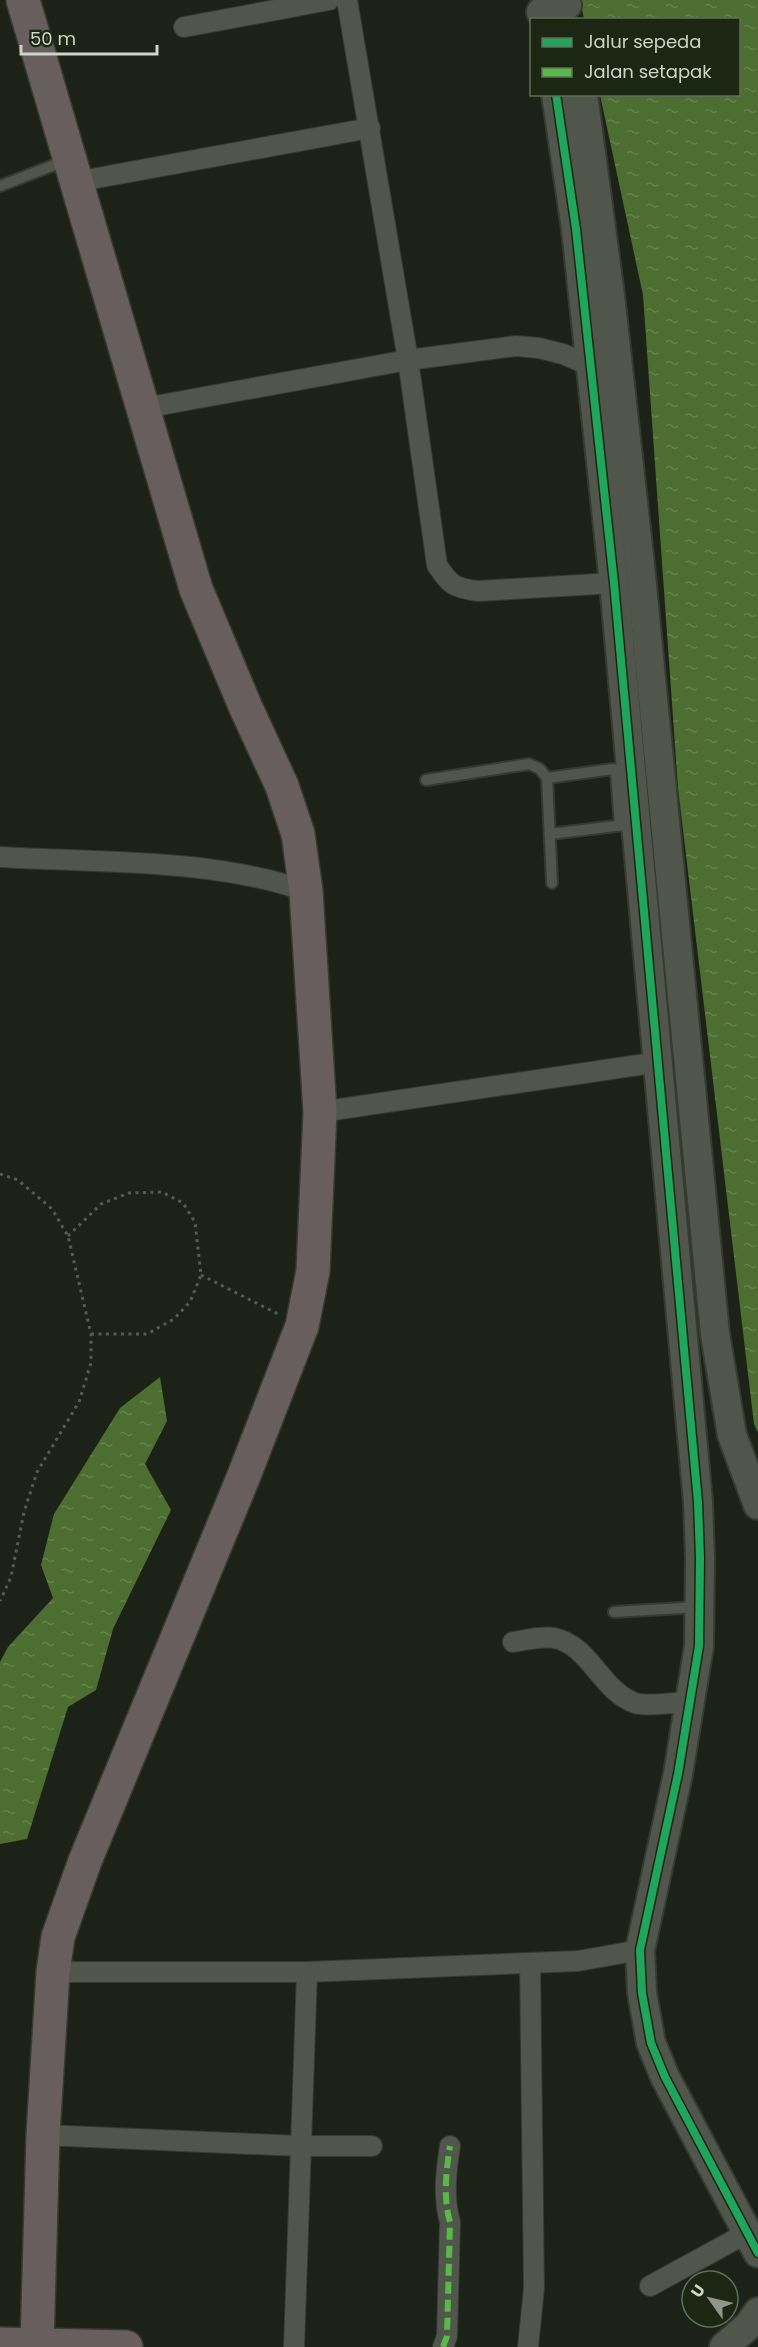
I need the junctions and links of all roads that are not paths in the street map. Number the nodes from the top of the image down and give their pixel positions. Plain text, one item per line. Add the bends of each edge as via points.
1 (23, 0) edge
2 (329, 0) edge
3 (347, 0) edge
4 (184, 27) dead end
5 (556, 96) edge
6 (583, 96) edge
7 (370, 128) junction
8 (72, 171) junction
9 (0, 186) edge
10 (408, 360) junction
11 (591, 366) junction
12 (144, 408) junction
13 (614, 583) junction
14 (624, 777) junction
15 (547, 778) junction
16 (426, 780) dead end
17 (640, 828) junction
18 (550, 834) junction
19 (0, 857) edge
20 (552, 883) dead end
21 (306, 891) junction
22 (659, 1062) junction
23 (320, 1112) junction
24 (732, 1435) junction
25 (694, 1442) junction
26 (758, 1505) edge
27 (699, 1606) junction
28 (614, 1612) dead end
29 (513, 1642) dead end
30 (690, 1702) junction
31 (640, 1950) junction
32 (530, 1963) junction
33 (53, 1972) junction
34 (307, 1972) junction
35 (43, 2135) junction
36 (300, 2145) junction
37 (372, 2145) dead end
38 (450, 2146) dead end
39 (753, 2243) edge
40 (650, 2286) dead end
41 (758, 2312) edge
42 (0, 2344) edge
43 (37, 2346) edge
44 (126, 2347) edge
45 (294, 2347) edge
46 (443, 2347) edge
47 (528, 2347) edge
48 (724, 2347) edge

1 - 8 highway
2 - 4 street
3 - 7 street
5 - 11 street
6 - 17 street via 640,565
7 - 8 street
7 - 10 street
8 - 9 lane
8 - 12 highway
10 - 11 street via 516,346 564,354
10 - 12 street
10 - 13 street via 437,565 449,583 478,591
11 - 13 street
12 - 21 highway via 196,590 282,786 298,834
13 - 14 street
14 - 15 lane via 608,769
14 - 17 street
15 - 16 lane via 540,769 529,765
15 - 18 lane
17 - 18 lane
17 - 22 street
17 - 24 street
18 - 20 lane
19 - 21 street via 205,868 280,882
21 - 23 highway
22 - 23 street
22 - 25 street
23 - 33 highway via 313,1271 302,1326 85,1861 58,1937
24 - 25 street via 713,1444
24 - 26 street
25 - 27 street
27 - 28 lane
27 - 30 street via 699,1646
29 - 30 street via 552,1637 567,1642 620,1695 636,1704
30 - 31 street
31 - 32 street
31 - 39 street via 642,1993 651,2043
32 - 34 street
32 - 47 street via 534,2288
33 - 34 street
33 - 35 highway
34 - 36 street
35 - 36 street
35 - 43 highway
36 - 37 street
36 - 45 street
38 - 46 street via 446,2168 450,2222 447,2336
39 - 40 street
41 - 48 street
42 - 43 highway
43 - 44 highway

